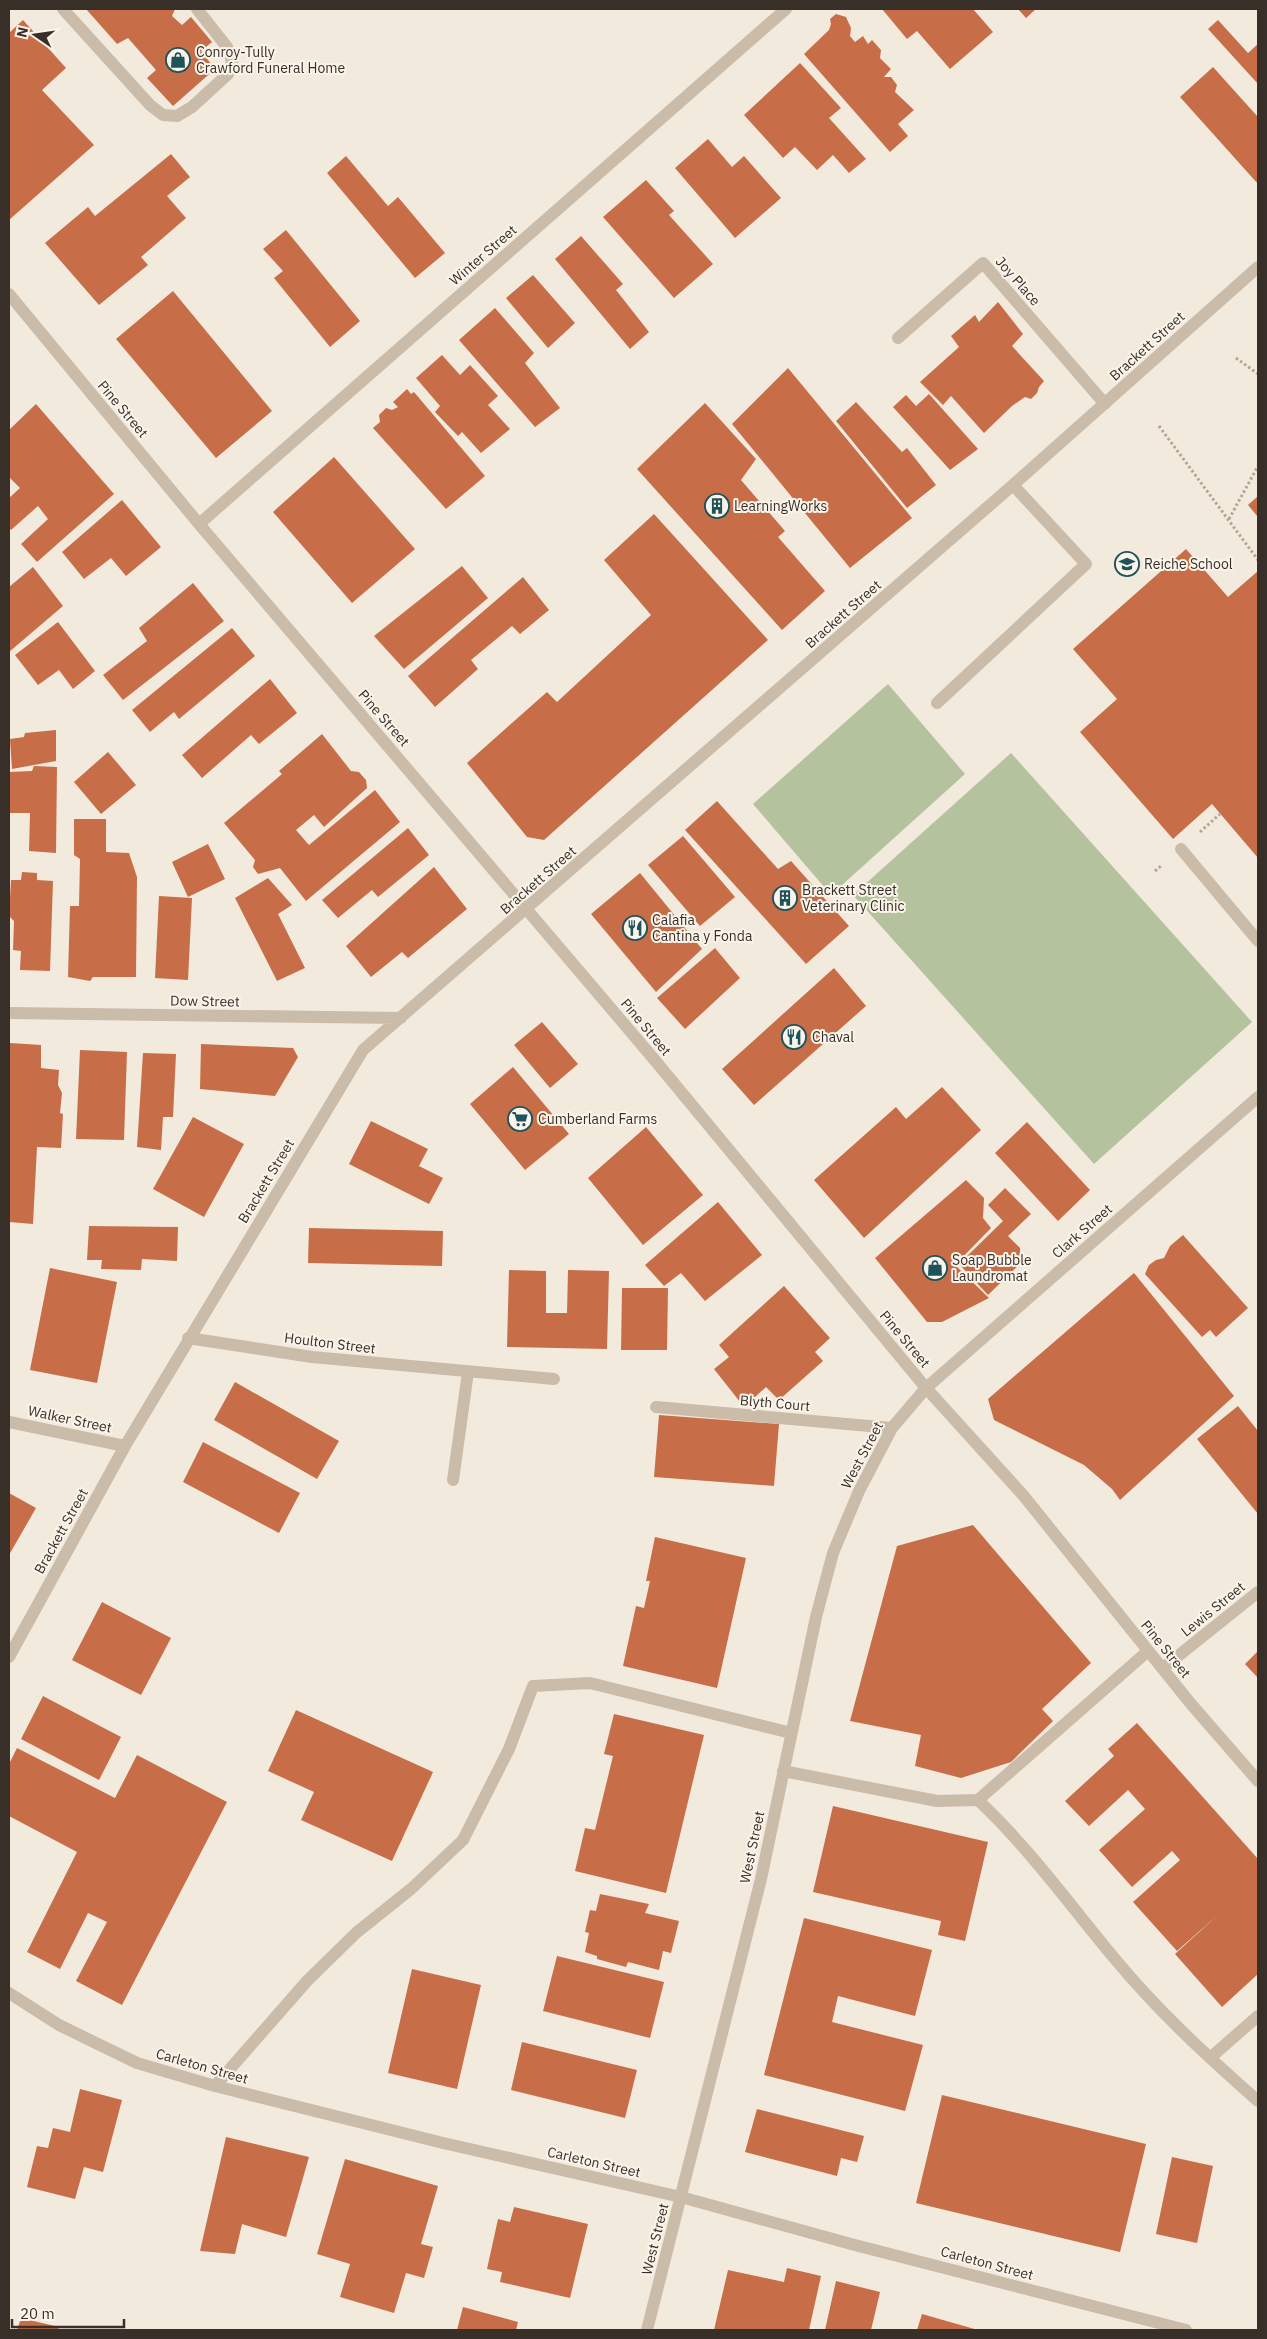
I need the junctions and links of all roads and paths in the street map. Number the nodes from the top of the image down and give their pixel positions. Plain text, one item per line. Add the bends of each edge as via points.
1 (63, 9) edge
2 (197, 9) edge
3 (786, 9) edge
4 (1258, 267) edge
5 (9, 294) edge
6 (898, 338) dead end
7 (1236, 358) dead end
8 (1258, 374) edge
9 (1105, 404) junction
10 (1159, 426) dead end
11 (1258, 466) edge
12 (1013, 485) junction
13 (1229, 519) junction
14 (199, 524) junction
15 (1258, 560) edge
16 (937, 703) dead end
17 (1181, 849) dead end
18 (528, 909) junction
19 (1258, 941) edge
20 (9, 1013) edge
21 (401, 1018) junction
22 (1258, 1097) edge
23 (188, 1338) junction
24 (468, 1372) junction
25 (554, 1379) dead end
26 (926, 1388) junction
27 (656, 1407) dead end
28 (9, 1422) edge
29 (892, 1428) junction
30 (125, 1446) junction
31 (453, 1480) dead end
32 (1258, 1592) edge
33 (1148, 1651) junction
34 (9, 1657) edge
35 (1163, 1668) junction
36 (791, 1732) junction
37 (783, 1771) junction
38 (1258, 1781) edge
39 (978, 1800) junction
40 (9, 1993) edge
41 (1258, 2016) edge
42 (1210, 2058) junction
43 (214, 2086) junction
44 (1258, 2101) edge
45 (681, 2197) junction
46 (648, 2330) edge
47 (1186, 2330) edge

1 - 2 street via 150,105 163,115 177,116 192,107 228,74 232,61 227,47
3 - 14 street, Winter Street
4 - 9 street, Brackett Street
5 - 14 street, Pine Street
6 - 9 street, Joy Place via 983,263
7 - 8 path
9 - 12 street, Brackett Street
10 - 13 path
11 - 13 path
12 - 16 street via 1086,564
12 - 18 street, Brackett Street
13 - 15 path
14 - 18 street, Pine Street
17 - 19 street
18 - 21 street, Brackett Street
18 - 26 street, Pine Street
20 - 21 street, Dow Street
21 - 23 street, Brackett Street via 363,1050
22 - 26 street, Clark Street
23 - 24 street, Houlton Street via 312,1358
23 - 30 street, Brackett Street
24 - 25 street, Houlton Street
24 - 31 street
26 - 29 street, West Street
26 - 33 street, Pine Street via 1023,1495
27 - 29 street, Blyth Court
28 - 30 street, Walker Street
29 - 36 street, West Street via 859,1491 833,1553
30 - 34 street, Brackett Street
32 - 35 street, Lewis Street
33 - 35 street, Pine Street
33 - 39 street
35 - 38 street, Pine Street
36 - 37 street, West Street
36 - 43 street via 590,1683 533,1686 509,1749 463,1840 307,1981
37 - 39 street via 937,1801
37 - 45 street, West Street via 761,1879
39 - 42 street via 1030,1853 1116,1960
40 - 43 street, Carleton Street via 59,2025 137,2063
41 - 42 street
42 - 44 street
43 - 45 street, Carleton Street
45 - 46 street, West Street
45 - 47 street, Carleton Street

